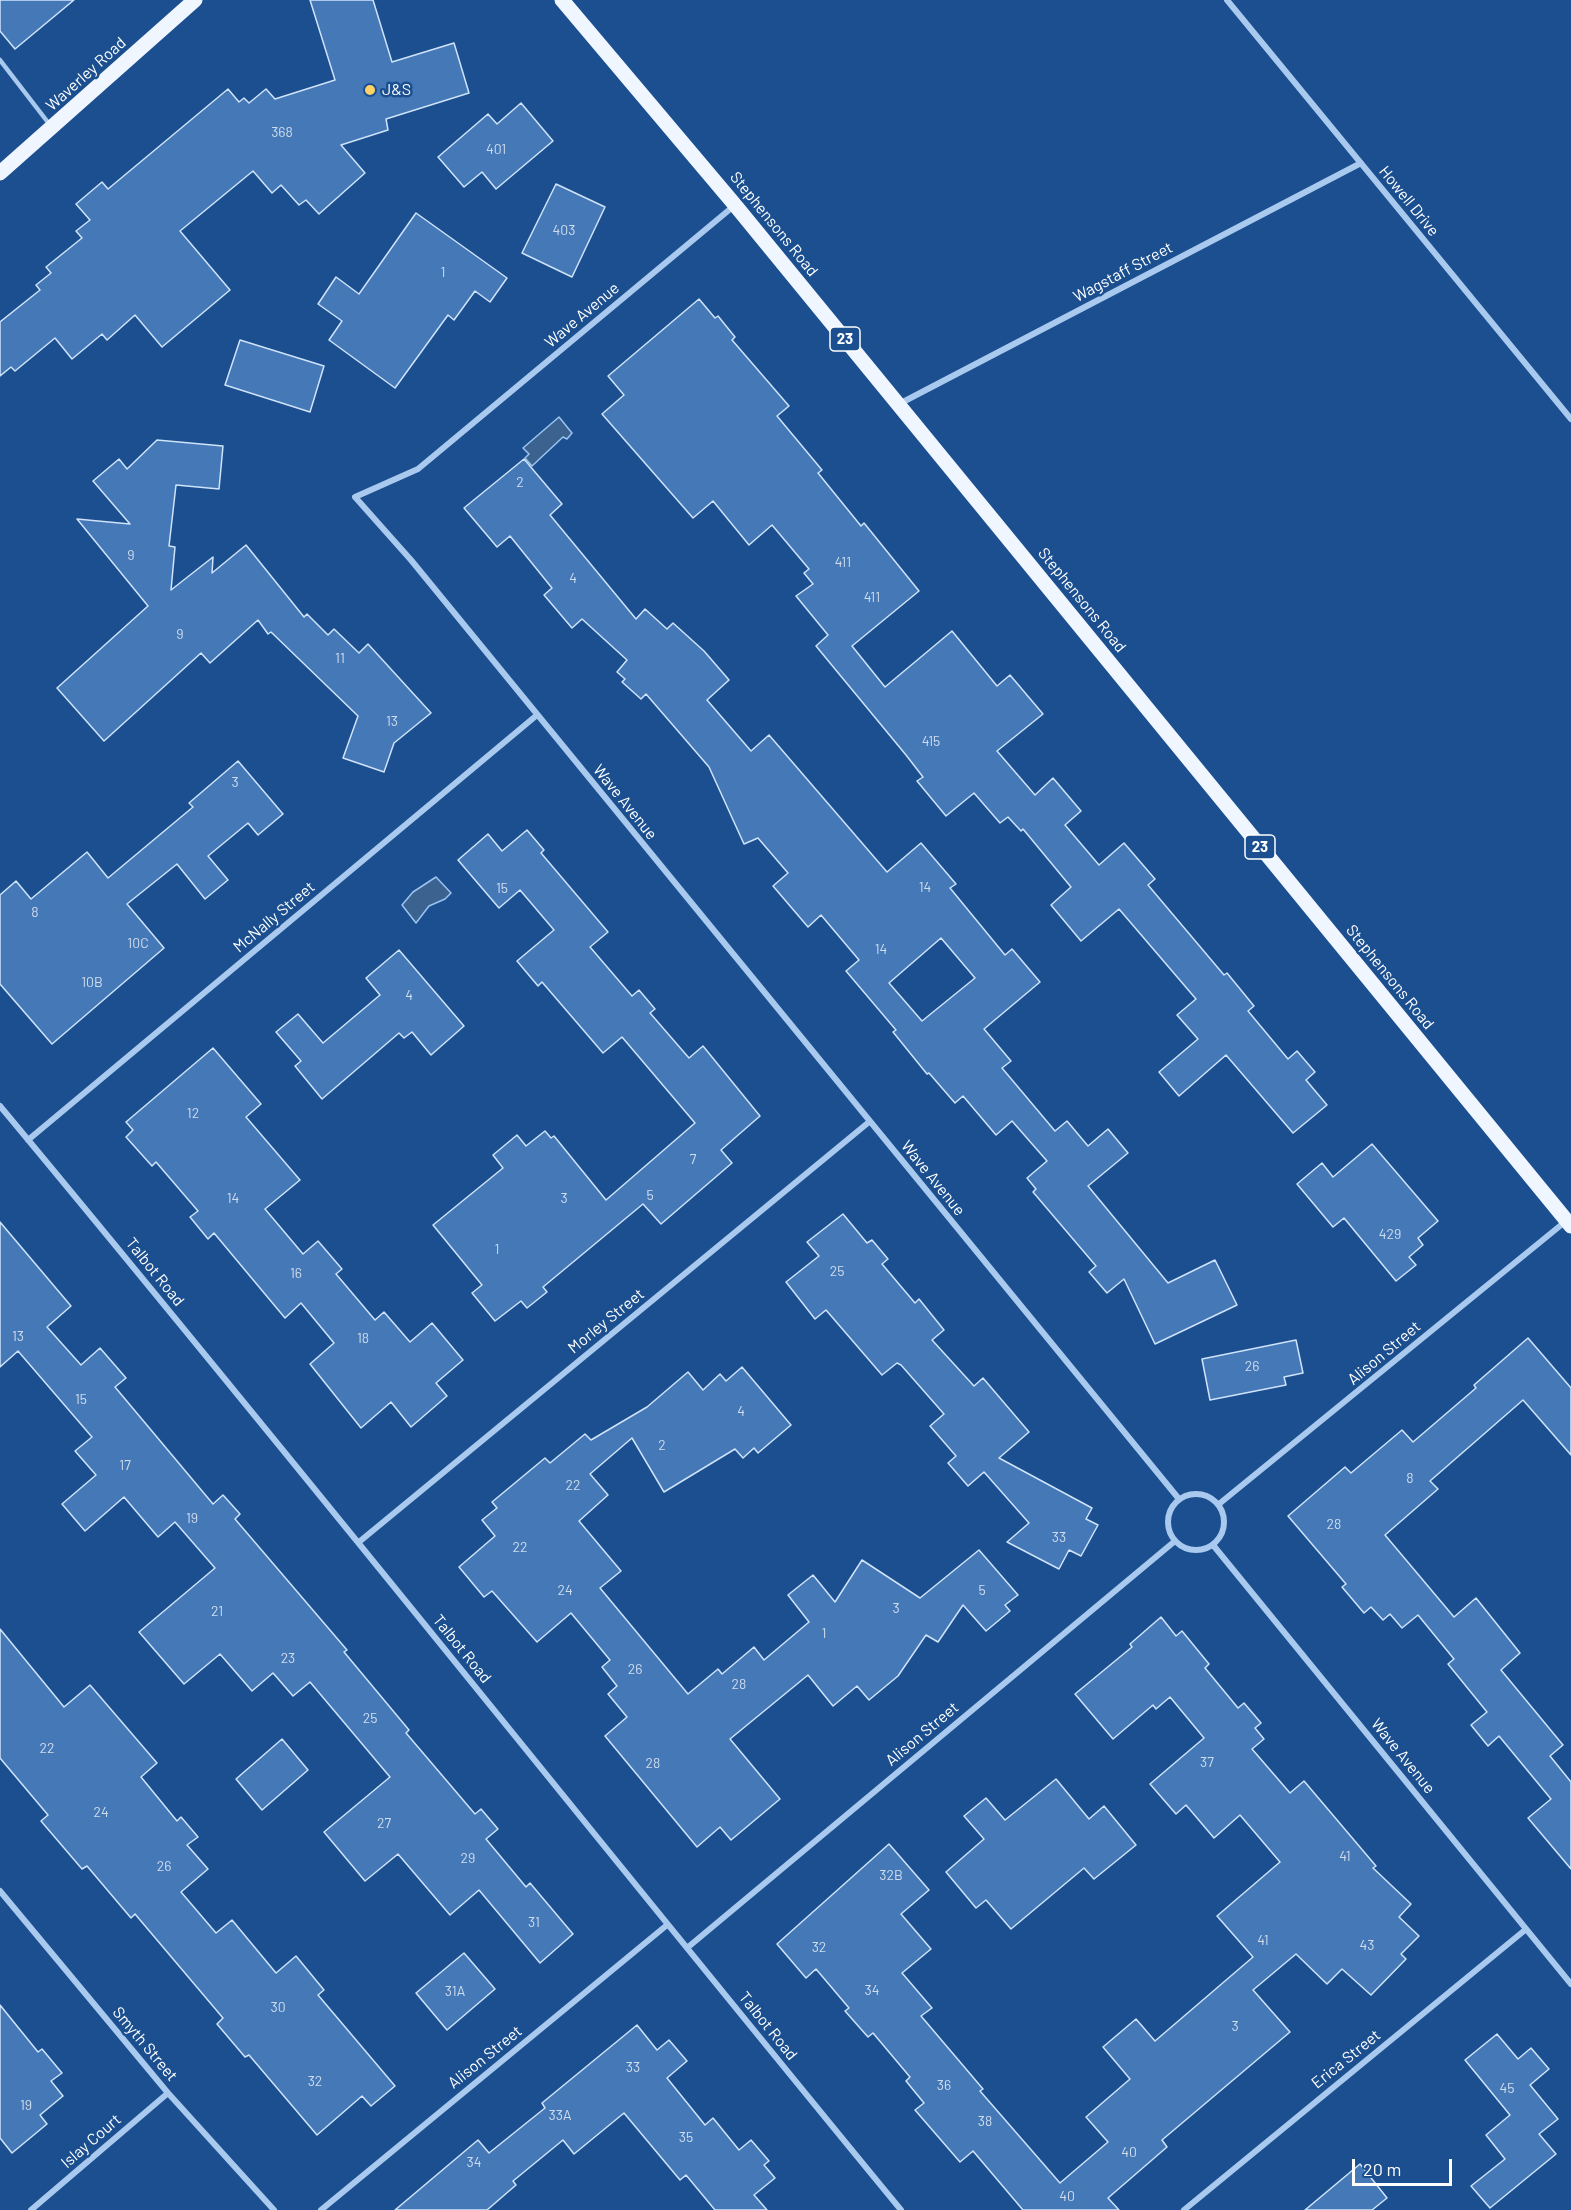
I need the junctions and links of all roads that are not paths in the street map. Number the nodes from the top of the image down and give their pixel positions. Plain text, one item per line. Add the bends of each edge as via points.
1 (195, 0) edge
2 (562, 0) edge
3 (1227, 0) edge
4 (0, 60) edge
5 (52, 129) junction
6 (1361, 163) junction
7 (0, 173) edge
8 (735, 205) junction
9 (898, 405) junction
10 (1571, 419) edge
11 (537, 715) junction
12 (0, 1106) edge
13 (869, 1122) junction
14 (28, 1140) junction
15 (1569, 1223) edge
16 (1179, 1500) junction
17 (1219, 1504) junction
18 (1175, 1541) junction
19 (359, 1542) junction
20 (1213, 1545) junction
21 (0, 1891) edge
22 (667, 1925) junction
23 (1525, 1930) junction
24 (687, 1948) junction
25 (1571, 1984) edge
26 (168, 2093) junction
27 (31, 2210) edge
28 (274, 2210) edge
29 (321, 2210) edge
30 (901, 2210) edge
31 (1184, 2210) edge

1 - 5 main road, Waverley Road
2 - 8 main road, Stephensons Road / 23
3 - 6 street, Howell Drive
4 - 5 lane
5 - 7 main road, Waverley Road
6 - 9 street, Wagstaff Street
6 - 10 street, Howell Drive
8 - 9 main road, Stephensons Road / 23
8 - 11 street, Wave Avenue via 418,469 355,497
9 - 15 main road, Stephensons Road / 23
11 - 13 street, Wave Avenue
11 - 14 street, McNally Street
12 - 14 street, Talbot Road
13 - 16 street, Wave Avenue
13 - 19 street, Morley Street
14 - 19 street, Talbot Road
15 - 17 street, Alison Street
16 - 17 street via 1197,1493
16 - 18 street via 1168,1523
17 - 20 street via 1225,1522
18 - 20 street via 1194,1550
18 - 24 street, Alison Street
19 - 22 street, Talbot Road
20 - 23 street, Wave Avenue
21 - 26 street, Smyth Street
22 - 24 street, Talbot Road
22 - 29 street, Alison Street
23 - 25 street, Wave Avenue
23 - 31 street, Erica Street
24 - 30 street, Talbot Road
26 - 27 street, Islay Court
26 - 28 street, Smyth Street

